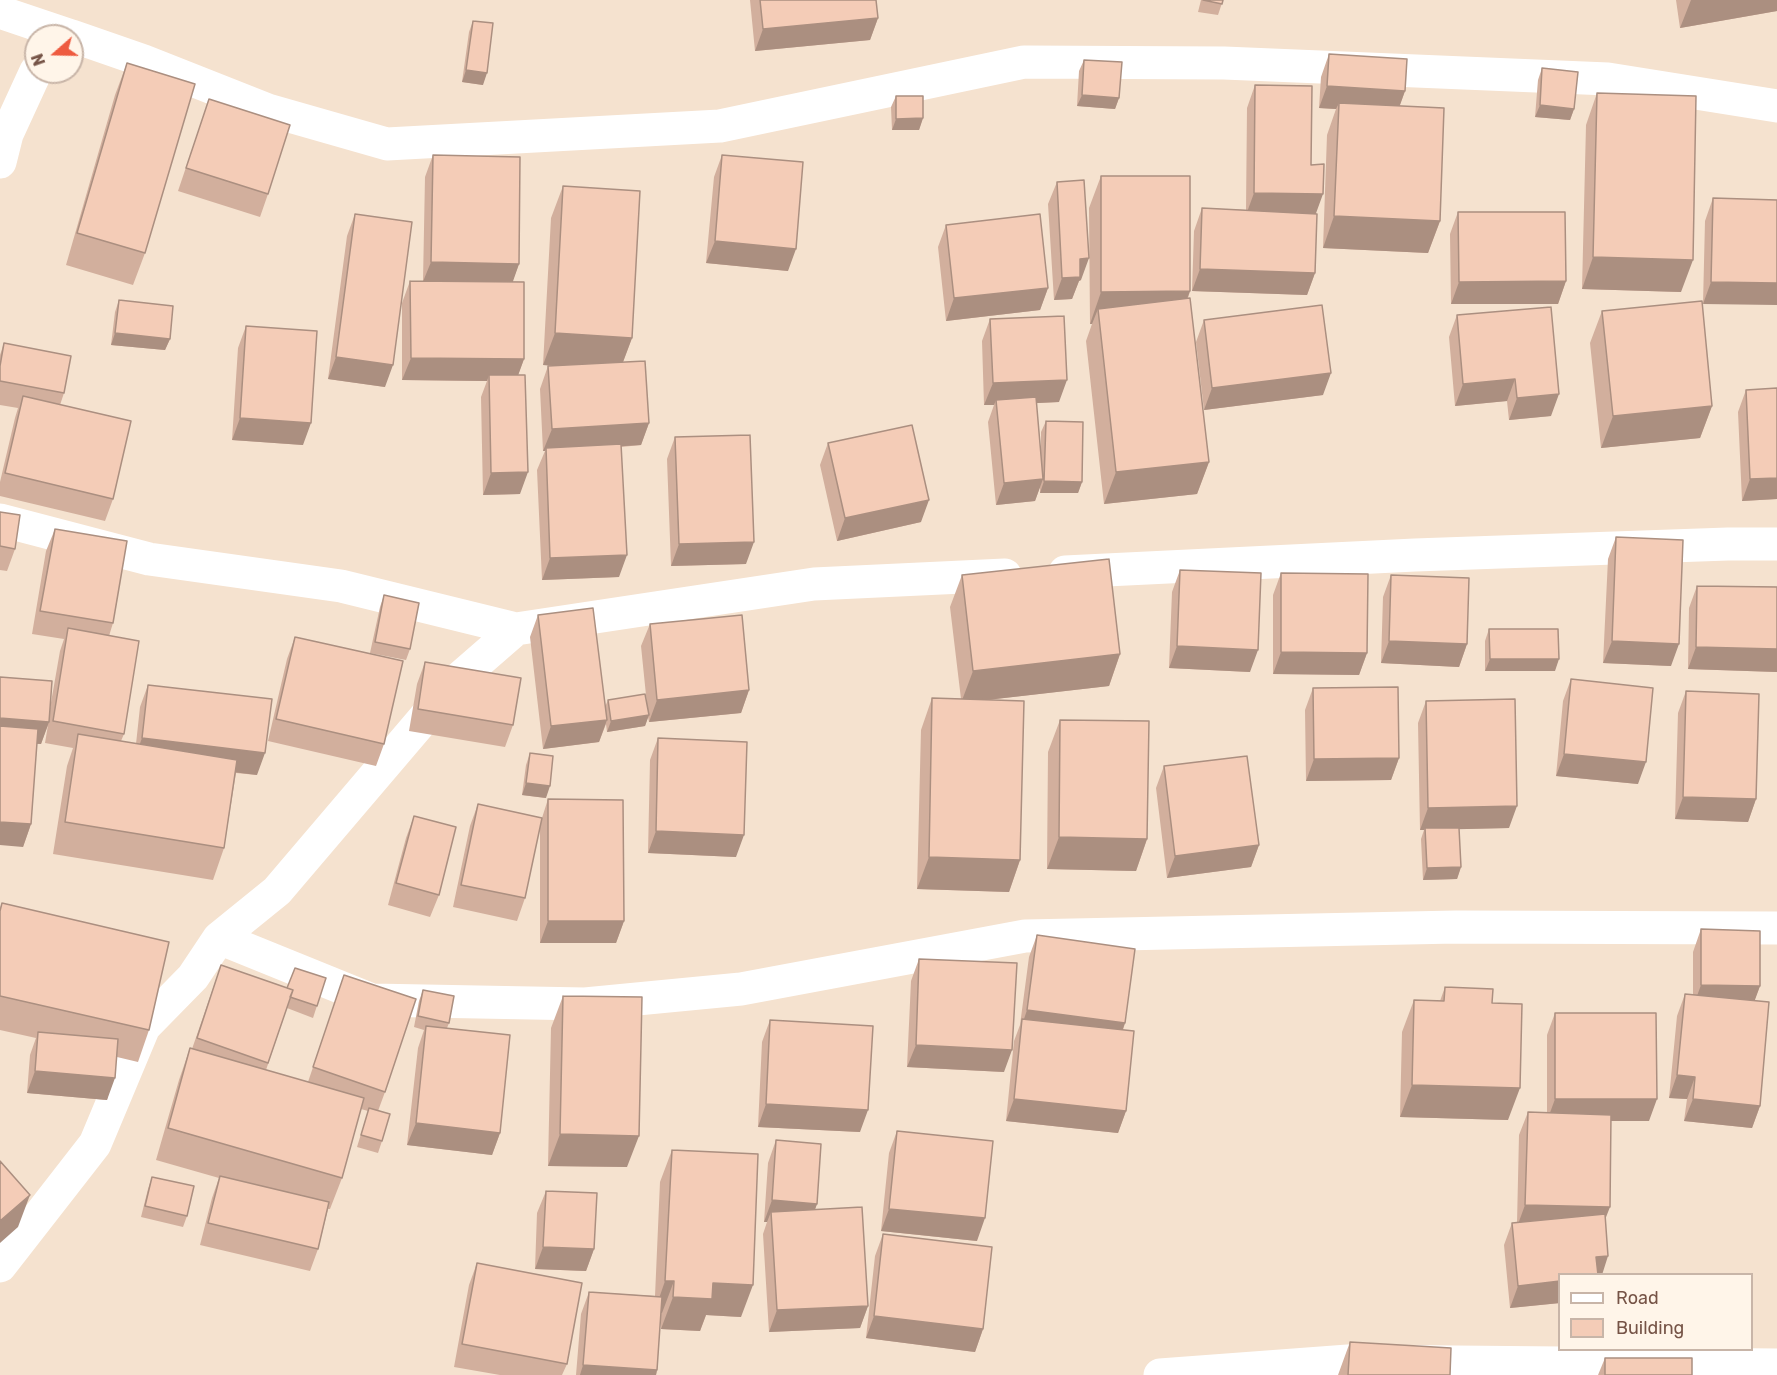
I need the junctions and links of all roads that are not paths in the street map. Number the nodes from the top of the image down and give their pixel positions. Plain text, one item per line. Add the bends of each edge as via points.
1 (0, 12) edge
2 (33, 24) edge
3 (84, 42) edge
4 (30, 84) edge
5 (1777, 106) edge
6 (0, 162) edge
7 (0, 520) edge
8 (1777, 544) edge
9 (516, 629) junction
10 (1777, 928) edge
11 (219, 938) junction
12 (0, 1266) edge
13 (1777, 1365) edge
14 (1160, 1375) edge

1 - 2 street
3 - 5 street via 268,110 387,144 720,126 1024,62 1224,63 1608,79
4 - 6 street via 7,134
7 - 9 street via 149,559 341,586
8 - 9 street via 1415,555 814,584
9 - 11 street via 454,682 277,891
10 - 11 street via 1456,927 1025,936 741,989 585,1004 372,1000
11 - 12 street via 193,977 144,1027 95,1144
13 - 14 street via 1348,1361

